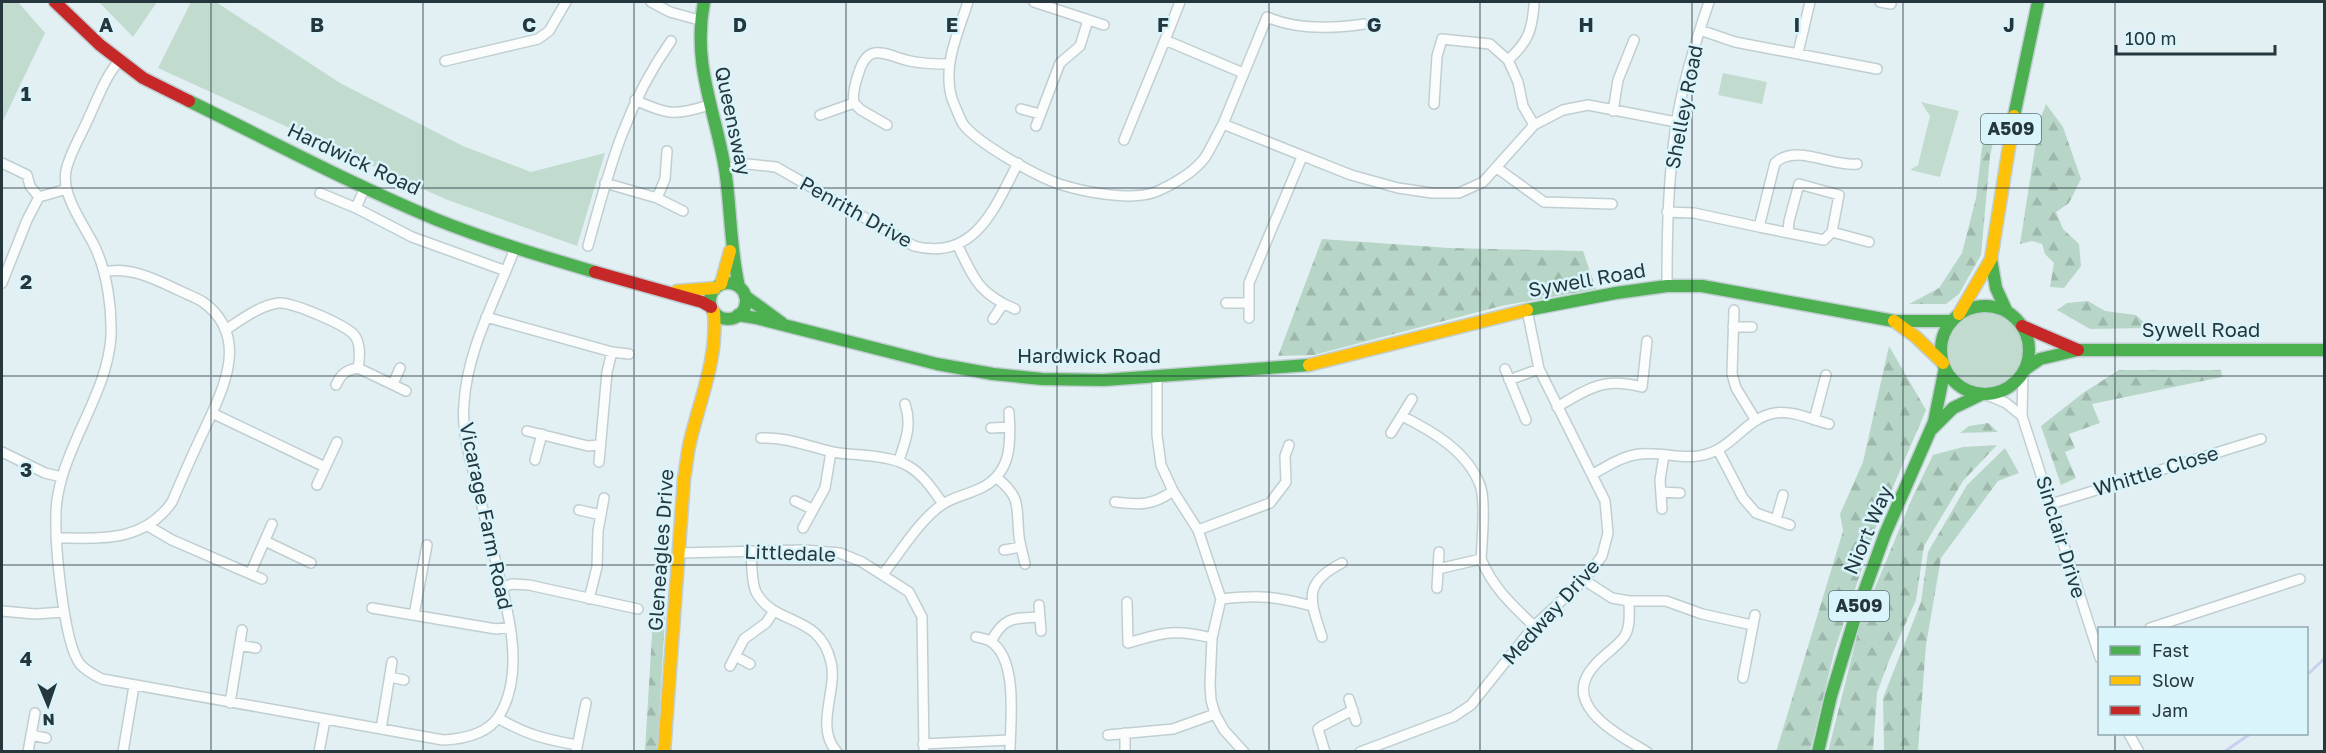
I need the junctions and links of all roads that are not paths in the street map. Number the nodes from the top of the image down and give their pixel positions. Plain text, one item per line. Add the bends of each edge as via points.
1 (55, 2) edge
2 (566, 2) edge
3 (651, 2) edge
4 (704, 2) edge
5 (968, 2) edge
6 (1037, 2) edge
7 (1180, 2) edge
8 (1709, 2) edge
9 (1810, 2) edge
10 (1880, 2) edge
11 (2038, 2) edge
12 (1891, 4) dead end
13 (1534, 6) dead end
14 (699, 20) junction
15 (1088, 20) junction
16 (1364, 24) dead end
17 (1104, 25) dead end
18 (1700, 30) junction
19 (1166, 40) junction
20 (1635, 40) dead end
21 (671, 41) dead end
22 (1798, 53) junction
23 (1508, 60) junction
24 (119, 61) junction
25 (445, 61) dead end
26 (948, 64) junction
27 (1877, 69) dead end
28 (1243, 74) junction
29 (635, 100) junction
30 (854, 104) junction
31 (1434, 104) dead end
32 (709, 105) junction
33 (1021, 109) dead end
34 (1613, 111) junction
35 (1040, 114) junction
36 (820, 115) dead end
37 (1676, 122) junction
38 (1223, 124) junction
39 (887, 125) dead end
40 (1036, 126) dead end
41 (1534, 126) junction
42 (1124, 140) dead end
43 (667, 151) dead end
44 (1302, 157) junction
45 (2, 163) edge
46 (1018, 163) junction
47 (1857, 164) dead end
48 (1497, 168) junction
49 (725, 169) junction
50 (605, 183) junction
51 (365, 187) junction
52 (336, 188) dead end
53 (67, 189) junction
54 (320, 193) dead end
55 (39, 198) junction
56 (332, 198) junction
57 (657, 198) junction
58 (1612, 204) dead end
59 (356, 208) junction
60 (683, 211) dead end
61 (1667, 212) junction
62 (1759, 227) junction
63 (1832, 232) junction
64 (1788, 233) junction
65 (1869, 242) dead end
66 (957, 244) junction
67 (588, 246) dead end
68 (515, 248) junction
69 (731, 250) junction
70 (1991, 258) junction
71 (506, 271) junction
72 (104, 272) junction
73 (2, 282) edge
74 (718, 286) junction
75 (1666, 286) junction
76 (667, 292) junction
77 (742, 292) junction
78 (1226, 303) dead end
79 (1248, 303) junction
80 (1002, 304) junction
81 (1015, 309) dead end
82 (713, 310) junction
83 (1527, 310) junction
84 (1734, 310) dead end
85 (2007, 312) junction
86 (735, 316) junction
87 (486, 317) junction
88 (1250, 318) dead end
89 (1956, 318) junction
90 (993, 319) dead end
91 (1894, 321) junction
92 (785, 325) junction
93 (2022, 326) junction
94 (1733, 327) junction
95 (1752, 327) dead end
96 (225, 330) junction
97 (1647, 341) dead end
98 (2078, 350) junction
99 (2325, 350) edge
100 (612, 352) junction
101 (629, 354) dead end
102 (714, 354) junction
103 (1944, 365) junction
104 (358, 368) junction
105 (1291, 368) joint
106 (400, 369) dead end
107 (1505, 369) dead end
108 (1539, 369) junction
109 (2023, 371) junction
110 (1826, 375) dead end
111 (1157, 377) junction
112 (1509, 380) junction
113 (393, 384) junction
114 (336, 385) dead end
115 (406, 391) dead end
116 (1983, 394) junction
117 (1412, 399) dead end
118 (905, 404) dead end
119 (1557, 407) junction
120 (1009, 412) dead end
121 (212, 413) junction
122 (1402, 416) junction
123 (2022, 416) junction
124 (1755, 419) junction
125 (1526, 420) dead end
126 (1814, 420) junction
127 (1829, 424) dead end
128 (991, 428) dead end
129 (1010, 428) junction
130 (1932, 429) junction
131 (527, 431) dead end
132 (1392, 433) dead end
133 (542, 434) junction
134 (761, 438) dead end
135 (2262, 438) dead end
136 (337, 442) dead end
137 (599, 445) junction
138 (1289, 445) dead end
139 (1718, 450) junction
140 (2, 452) edge
141 (831, 452) junction
142 (1664, 455) junction
143 (536, 460) dead end
144 (899, 460) junction
145 (599, 462) dead end
146 (325, 467) junction
147 (1593, 474) junction
148 (62, 477) junction
149 (997, 478) junction
150 (317, 485) dead end
151 (1173, 491) junction
152 (1661, 492) junction
153 (1680, 493) dead end
154 (1783, 495) dead end
155 (604, 498) dead end
156 (795, 501) dead end
157 (1115, 502) dead end
158 (943, 504) junction
159 (2051, 504) junction
160 (812, 509) junction
161 (1662, 509) dead end
162 (579, 510) dead end
163 (601, 515) junction
164 (1776, 520) junction
165 (272, 524) dead end
166 (1791, 525) dead end
167 (148, 526) junction
168 (803, 528) dead end
169 (1198, 530) junction
170 (56, 538) junction
171 (265, 541) junction
172 (427, 545) dead end
173 (1021, 547) junction
174 (1004, 550) dead end
175 (751, 551) junction
176 (1439, 552) dead end
177 (678, 553) junction
178 (1481, 559) junction
179 (1342, 562) dead end
180 (311, 563) dead end
181 (1025, 564) dead end
182 (1438, 568) junction
183 (250, 574) junction
184 (882, 574) junction
185 (262, 579) dead end
186 (2300, 579) dead end
187 (1584, 580) junction
188 (503, 586) junction
189 (1437, 588) dead end
190 (589, 599) junction
191 (1221, 599) junction
192 (1629, 601) junction
193 (1127, 602) dead end
194 (1039, 604) dead end
195 (1312, 606) junction
196 (372, 608) dead end
197 (638, 609) dead end
198 (2, 611) edge
199 (774, 611) junction
200 (64, 612) junction
201 (414, 615) junction
202 (1755, 615) dead end
203 (1039, 617) junction
204 (1752, 625) junction
205 (1534, 626) junction
206 (510, 627) junction
207 (2153, 627) edge
208 (242, 630) dead end
209 (1041, 631) dead end
210 (976, 637) dead end
211 (1322, 637) dead end
212 (1212, 638) junction
213 (991, 642) junction
214 (240, 645) junction
215 (2097, 646) edge
216 (255, 648) dead end
217 (735, 656) junction
218 (392, 663) dead end
219 (750, 664) dead end
220 (729, 666) dead end
221 (390, 677) junction
222 (1743, 678) dead end
223 (404, 680) dead end
224 (134, 686) junction
225 (1349, 699) dead end
226 (230, 703) junction
227 (586, 703) dead end
228 (1353, 710) junction
229 (34, 713) dead end
230 (1215, 714) junction
231 (498, 718) junction
232 (325, 720) junction
233 (1356, 721) dead end
234 (381, 729) junction
235 (1125, 733) junction
236 (31, 735) junction
237 (1108, 735) dead end
238 (2130, 735) edge
239 (46, 738) dead end
240 (443, 740) junction
241 (1010, 740) junction
242 (577, 748) edge
243 (923, 748) edge
244 (1385, 748) edge
245 (28, 752) edge
246 (123, 752) edge
247 (319, 752) edge
248 (441, 752) edge
249 (664, 752) edge
250 (837, 752) edge
251 (1010, 752) edge
252 (1125, 752) edge
253 (1244, 752) edge
254 (1325, 752) edge
255 (1360, 752) edge
256 (1647, 752) edge
257 (1818, 752) edge
258 (2139, 752) edge

1 - 24 main road, Hardwick Road
2 - 25 street via 549,31 538,39
3 - 14 street
4 - 14 main road, Queensway
5 - 26 street
6 - 15 street
7 - 19 street
8 - 18 street, Shelley Road
9 - 22 street
10 - 12 street
11 - 70 main road, A509 via 2009,138
13 - 23 street via 1533,25 1523,46
14 - 32 main road, Queensway via 702,75
15 - 17 street
15 - 35 street via 1080,46 1060,63
16 - 28 street via 1303,26 1267,17
18 - 22 street via 1735,42
18 - 37 street, Shelley Road
19 - 28 street
19 - 42 street
20 - 34 street via 1618,80
21 - 29 street
22 - 27 street
23 - 31 street via 1490,44 1442,39
23 - 41 street
24 - 51 main road, Hardwick Road via 174,95
24 - 53 street via 66,170
26 - 30 street via 909,61 874,52 861,63
26 - 46 street via 952,99 963,123 989,146
28 - 38 street
29 - 32 street via 662,112 683,113
29 - 50 street
30 - 36 street
30 - 39 street
32 - 49 main road, Queensway
33 - 35 street
34 - 37 street
34 - 41 street via 1588,105 1563,110
35 - 40 street
37 - 61 street, Shelley Road
38 - 44 street
38 - 46 street via 1205,158 1156,192 1097,193 1058,183
41 - 48 street
43 - 57 street
44 - 48 street via 1398,188 1432,192 1459,193 1483,182
44 - 79 street via 1249,283
45 - 55 street via 27,175
46 - 66 street, Penrith Drive via 979,230
47 - 62 street via 1793,154 1782,157 1775,163
48 - 58 street via 1544,202
49 - 66 street, Penrith Drive via 748,164 776,167 914,246 927,250
49 - 69 main road, Queensway
50 - 57 street
50 - 67 street
51 - 59 street
51 - 68 main road, Hardwick Road
52 - 56 street
53 - 55 street
53 - 72 street
54 - 56 street
55 - 73 street
56 - 59 street
57 - 60 street
59 - 71 street via 412,237
61 - 62 street via 1694,213
61 - 75 street, Shelley Road
62 - 64 street
63 - 64 street via 1824,240
63 - 64 street via 1839,195 1799,184
63 - 65 street
66 - 80 street via 979,287
68 - 71 street, Vicarage Farm Road
68 - 76 main road, Hardwick Road
69 - 74 main road, Queensway
69 - 77 main road, Queensway
70 - 85 main road, A509 via 1996,288
70 - 89 main road, A509
71 - 87 street, Vicarage Farm Road
72 - 96 street via 115,269 136,273 203,302
72 - 148 street via 111,309 111,338 104,372
74 - 76 main road, Hardwick Road
74 - 77 main road via 729,283
74 - 82 main road via 710,298
75 - 83 main road, Sywell Road
75 - 91 main road, Sywell Road via 1702,286
76 - 82 main road, Hardwick Road via 702,302
77 - 86 main road via 744,307
77 - 92 main road, Hardwick Road
78 - 79 street
79 - 88 street
80 - 81 street
80 - 90 street
82 - 86 main road via 722,317
82 - 102 main road, Gleneagles Drive
83 - 105 main road, Sywell Road
83 - 108 street, Medway Drive
84 - 94 street
85 - 89 main road via 1983,306
85 - 93 main road
86 - 92 main road, Hardwick Road via 747,315
86 - 102 main road, Gleneagles Drive
87 - 100 street
87 - 188 street, Vicarage Farm Road via 469,370 463,405 469,452
89 - 91 main road, Sywell Road
89 - 103 main road via 1947,328 1941,345
91 - 103 main road, Sywell Road
92 - 111 main road, Hardwick Road via 993,374 1066,379
93 - 98 main road, Sywell Road
93 - 109 main road via 2029,348
94 - 95 street
94 - 124 street via 1732,374
96 - 104 street via 269,306 288,304 345,327 354,335 360,356
96 - 121 street via 229,369
97 - 119 street via 1642,387 1606,382
98 - 99 main road, Sywell Road
98 - 109 main road, Sywell Road via 2040,359
100 - 101 street
100 - 137 street
102 - 177 main road, Gleneagles Drive via 689,448
103 - 116 main road via 1960,386
103 - 130 main road, Niort Way / A509
104 - 113 street
104 - 114 street via 347,370
105 - 111 main road, Hardwick Road
106 - 113 street
107 - 112 street
108 - 112 street
108 - 119 street, Medway Drive
109 - 116 main road via 2005,389
109 - 123 street, Sinclair Drive
110 - 126 street
111 - 151 street via 1161,465
112 - 125 street
113 - 115 street
116 - 123 street
116 - 130 main road, Niort Way / A509 via 1953,408
117 - 122 street
118 - 144 street via 909,417 907,438
119 - 147 street, Medway Drive
120 - 129 street
121 - 146 street
121 - 167 street via 172,502
122 - 132 street
122 - 178 street via 1428,428 1448,444 1466,462 1481,486
123 - 159 street, Sinclair Drive
124 - 126 street via 1776,412
124 - 139 street
126 - 127 street
128 - 129 street
129 - 149 street via 1011,447
130 - 257 main road, Niort Way / A509 via 1862,594 1828,702
131 - 133 street
133 - 137 street via 588,446
133 - 143 street
134 - 141 street via 781,437
135 - 159 street, Whittle Close
136 - 146 street
137 - 145 street
138 - 169 street via 1285,456 1286,482 1270,503
139 - 142 street via 1682,458
139 - 164 street via 1743,498 1756,513
140 - 148 street
141 - 144 street
141 - 160 street via 825,488
142 - 147 street via 1625,456
142 - 152 street
144 - 158 street via 917,470
146 - 150 street
147 - 187 street, Medway Drive via 1605,501 1608,533 1602,556
148 - 170 street
149 - 158 street
149 - 173 street via 1016,497
151 - 157 street via 1159,501 1136,505
151 - 169 street
152 - 153 street
152 - 161 street
154 - 164 street
155 - 163 street
156 - 160 street
158 - 184 street via 928,516
159 - 215 street, Sinclair Drive
160 - 168 street
162 - 163 street
163 - 190 street via 597,567
164 - 166 street
165 - 171 street
167 - 170 street via 132,534 107,538
167 - 183 street
169 - 191 street
170 - 200 street
171 - 180 street
171 - 183 street
172 - 201 street
173 - 174 street
173 - 181 street
175 - 177 street, Littledale
175 - 184 street, Littledale via 840,553
175 - 199 street via 755,590
176 - 182 street
177 - 249 main road, Gleneagles Drive
178 - 182 street
178 - 205 street via 1500,594
179 - 195 street via 1324,572 1314,586
182 - 189 street
183 - 185 street
184 - 243 street, Littledale via 909,592 922,617
186 - 207 street
187 - 192 street via 1612,598
187 - 205 street, Medway Drive
188 - 190 street via 530,585
188 - 206 street, Vicarage Farm Road
190 - 197 street
191 - 195 street via 1280,597
191 - 212 street
192 - 204 street via 1666,600 1702,614
192 - 256 street via 1625,636 1592,667 1584,685 1585,699 1594,717
193 - 212 street via 1128,644 1163,632
194 - 203 street
195 - 211 street
196 - 201 street
198 - 200 street
199 - 217 street via 766,623 744,639
199 - 250 street via 814,630 828,651 832,664 828,733
200 - 224 street via 71,649 80,664 102,679
201 - 206 street via 496,629
202 - 204 street
203 - 209 street
203 - 213 street via 1006,621
204 - 222 street
205 - 244 street, Medway Drive via 1471,705
206 - 231 street, Vicarage Farm Road via 512,674 509,696
208 - 214 street
210 - 213 street
212 - 230 street via 1210,684
213 - 241 street via 1008,673
214 - 216 street
214 - 226 street
217 - 219 street
217 - 220 street
218 - 221 street
221 - 223 street
221 - 234 street
224 - 226 street
224 - 246 street
225 - 228 street
226 - 232 street
227 - 242 street
228 - 233 street
228 - 254 street via 1318,729
229 - 236 street
230 - 235 street via 1173,729
230 - 253 street
231 - 240 street via 466,738
231 - 242 street via 525,733
232 - 234 street
232 - 247 street
234 - 240 street
235 - 237 street
235 - 252 street
236 - 239 street
236 - 245 street
238 - 258 street
240 - 248 street
241 - 243 street
241 - 251 street
244 - 255 street, Medway Drive

